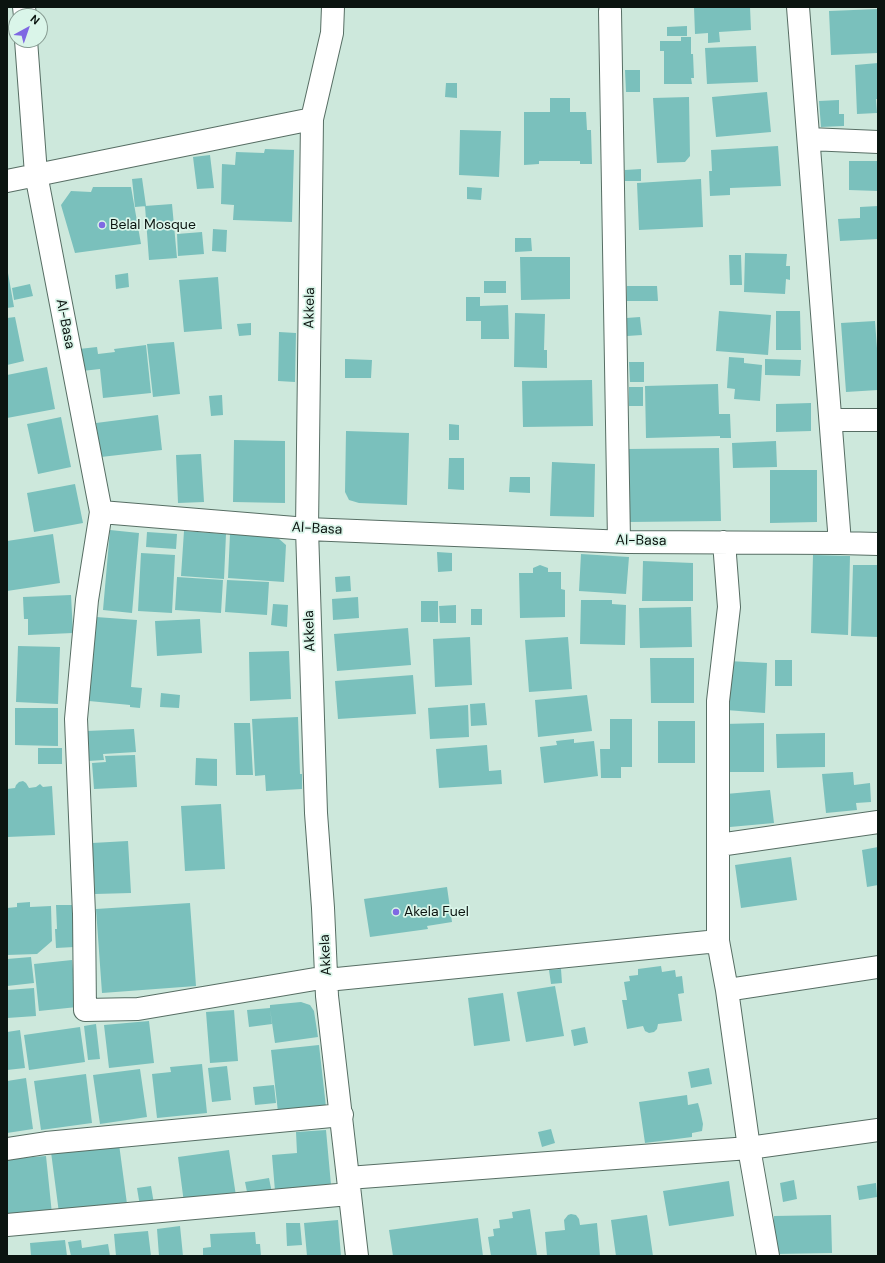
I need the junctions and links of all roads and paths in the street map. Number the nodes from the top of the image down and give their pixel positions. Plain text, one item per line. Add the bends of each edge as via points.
1 (333, 7) edge
2 (798, 7) edge
3 (610, 11) dead end
4 (27, 48) edge
5 (312, 119) junction
6 (809, 139) junction
7 (878, 142) edge
8 (36, 174) junction
9 (7, 181) edge
10 (831, 420) junction
11 (878, 420) edge
12 (101, 512) junction
13 (306, 529) junction
14 (619, 541) junction
15 (724, 542) junction
16 (840, 543) junction
17 (878, 544) edge
18 (878, 822) edge
19 (719, 846) junction
20 (718, 941) junction
21 (878, 967) edge
22 (327, 978) junction
23 (727, 990) junction
24 (342, 1115) junction
25 (878, 1130) edge
26 (749, 1148) junction
27 (7, 1149) edge
28 (349, 1186) junction
29 (7, 1225) edge
30 (357, 1256) edge
31 (768, 1256) edge

1 - 5 street, Akkela via 332,33
2 - 6 street
3 - 14 street
4 - 8 street, Al-Basa
5 - 8 street
5 - 13 street, Akkela
6 - 7 street
6 - 10 street
8 - 9 street
8 - 12 street, Al-Basa
10 - 11 street
10 - 16 street
12 - 13 street, Al-Basa
12 - 22 street via 87,600 76,719 85,1010 138,1009
13 - 14 street, Al-Basa
13 - 22 street, Akkela via 316,814
14 - 15 street, Al-Basa
15 - 16 street, Al-Basa
15 - 19 street via 729,607 718,701
16 - 17 street, Al-Basa
18 - 19 street
19 - 20 street
20 - 22 street
20 - 23 street
21 - 23 street
22 - 24 street, Akkela
23 - 26 street
24 - 27 street via 46,1143
24 - 28 street, Akkela
25 - 26 street
26 - 28 street
26 - 31 street
28 - 29 street
28 - 30 street, Akkela

